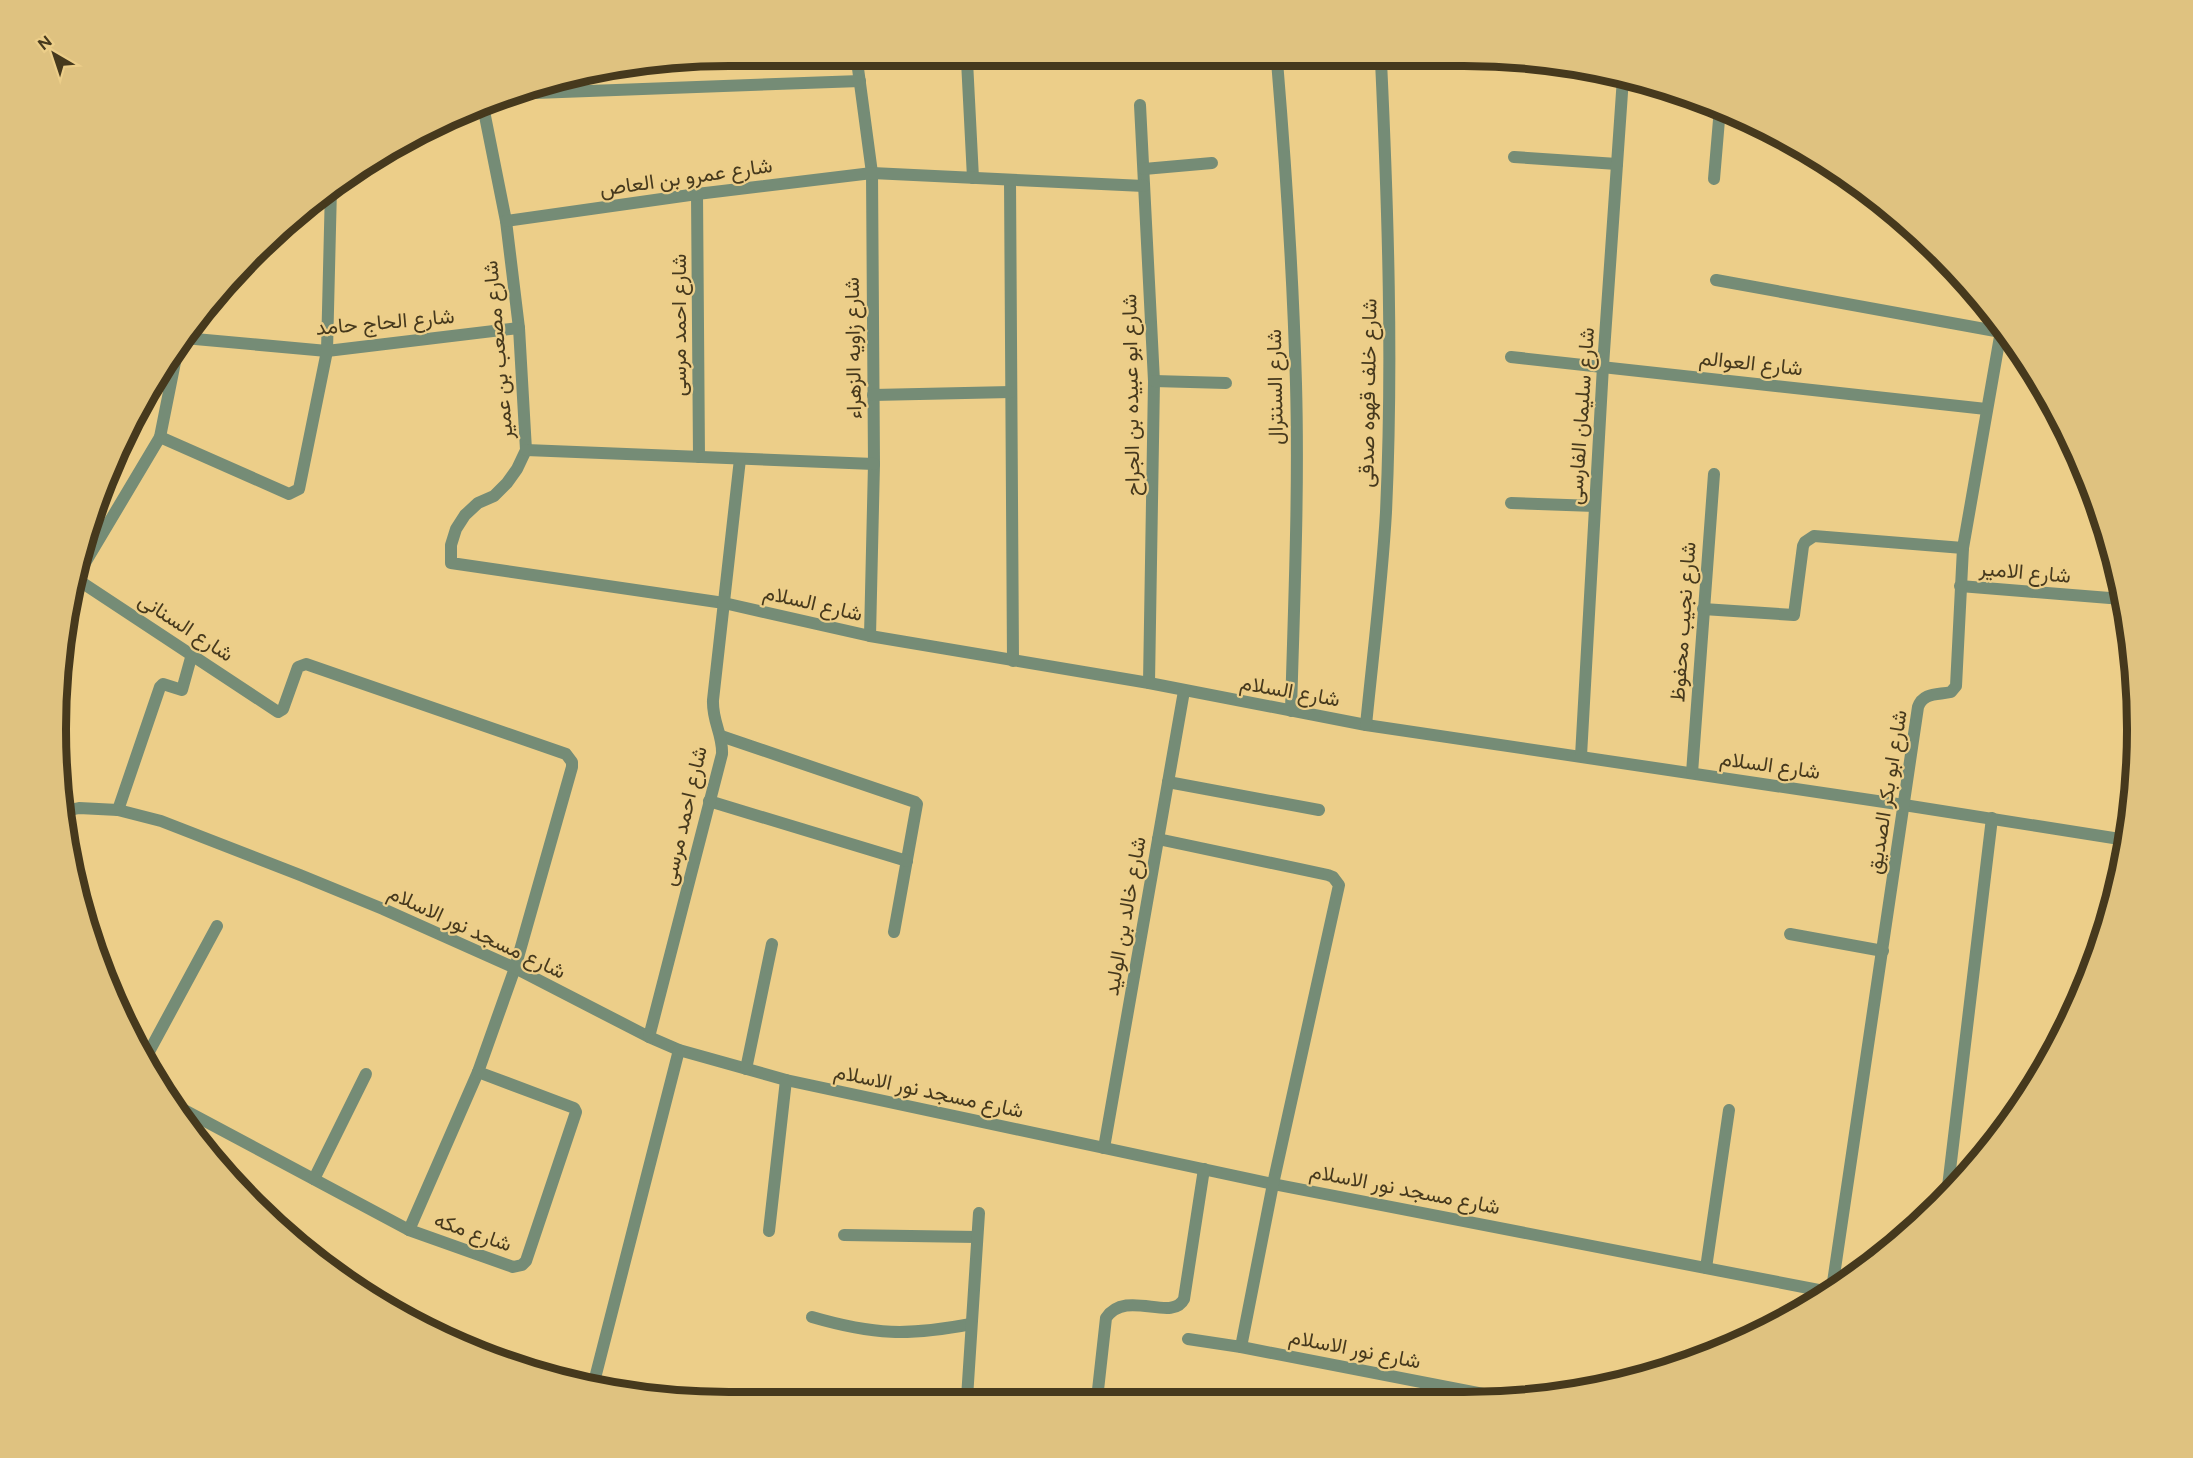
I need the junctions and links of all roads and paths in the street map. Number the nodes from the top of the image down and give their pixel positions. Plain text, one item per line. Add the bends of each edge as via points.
1 (857, 66) edge
2 (967, 66) edge
3 (1276, 66) edge
4 (1381, 66) edge
5 (860, 81) junction
6 (1622, 86) edge
7 (563, 88) edge
8 (1140, 105) dead end
9 (484, 113) edge
10 (1719, 117) edge
11 (1514, 157) dead end
12 (1212, 163) dead end
13 (1617, 164) junction
14 (1144, 169) junction
15 (872, 173) junction
16 (973, 178) junction
17 (1714, 179) dead end
18 (1010, 180) junction
19 (1144, 186) junction
20 (697, 194) junction
21 (331, 199) edge
22 (506, 221) junction
23 (1716, 280) dead end
24 (1991, 326) edge
25 (519, 328) junction
26 (1999, 338) edge
27 (193, 339) edge
28 (327, 351) junction
29 (1511, 357) dead end
30 (1603, 366) junction
31 (174, 367) edge
32 (1154, 381) junction
33 (1226, 383) dead end
34 (1011, 392) junction
35 (873, 395) junction
36 (1986, 409) junction
37 (160, 437) junction
38 (526, 450) junction
39 (699, 457) junction
40 (740, 459) junction
41 (874, 464) junction
42 (1714, 474) dead end
43 (1511, 503) dead end
44 (1595, 506) junction
45 (1963, 548) junction
46 (90, 553) edge
47 (451, 563) joint
48 (83, 583) edge
49 (1960, 586) junction
50 (2114, 598) edge
51 (724, 603) junction
52 (1703, 609) junction
53 (870, 636) junction
54 (192, 654) junction
55 (1013, 661) junction
56 (1149, 683) junction
57 (1184, 691) junction
58 (1292, 711) junction
59 (1366, 724) junction
60 (721, 736) junction
61 (1581, 756) junction
62 (1692, 773) junction
63 (1168, 782) junction
64 (709, 801) junction
65 (1904, 805) junction
66 (71, 810) edge
67 (118, 810) junction
68 (1319, 810) dead end
69 (1992, 818) junction
70 (1158, 839) junction
71 (2117, 839) edge
72 (907, 861) junction
73 (217, 926) dead end
74 (894, 932) dead end
75 (1790, 934) dead end
76 (772, 944) dead end
77 (1882, 951) junction
78 (515, 968) junction
79 (649, 1037) junction
80 (150, 1050) edge
81 (679, 1050) junction
82 (746, 1069) junction
83 (478, 1072) junction
84 (366, 1074) dead end
85 (786, 1080) junction
86 (1729, 1110) dead end
87 (189, 1112) edge
88 (1104, 1148) junction
89 (1204, 1169) junction
90 (314, 1179) junction
91 (1949, 1181) edge
92 (1273, 1184) junction
93 (979, 1213) dead end
94 (409, 1230) junction
95 (769, 1231) dead end
96 (843, 1234) dead end
97 (977, 1237) junction
98 (1707, 1268) junction
99 (1833, 1280) edge
100 (1820, 1288) edge
101 (812, 1317) dead end
102 (971, 1324) junction
103 (1188, 1339) dead end
104 (1241, 1347) junction
105 (595, 1378) edge
106 (967, 1392) edge
107 (1098, 1392) edge
108 (1472, 1392) edge

1 - 5 street, شارع زاويه الزهراء
2 - 16 street
3 - 58 street, شارع السنترال via 1296,385
4 - 59 street, شارع خلف قهوه صدقى via 1387,195 1386,501
5 - 7 street
5 - 15 street, شارع زاويه الزهراء
6 - 13 street, شارع سليمان الفارسى
8 - 14 street, شارع ابو عبيده بن الجراح
9 - 22 street, شارع مصعب بن عمير
10 - 17 street
11 - 13 street
12 - 14 street
13 - 30 street, شارع سليمان الفارسى
14 - 19 street, شارع ابو عبيده بن الجراح
15 - 16 street, شارع عمرو بن العاص
15 - 20 street, شارع عمرو بن العاص
15 - 35 street, شارع زاويه الزهراء
16 - 18 street, شارع عمرو بن العاص
18 - 19 street, شارع عمرو بن العاص
18 - 34 street
19 - 32 street, شارع ابو عبيده بن الجراح
20 - 22 street, شارع عمرو بن العاص
20 - 39 street, شارع احمد مرسى
21 - 28 street
22 - 25 street, شارع مصعب بن عمير
23 - 24 street
25 - 28 street, شارع الحاج حامد
25 - 38 street, شارع مصعب بن عمير
26 - 36 street, شارع ابو بكر الصديق
27 - 28 street, شارع الحاج حامد
28 - 37 street via 299,489 289,494
29 - 30 street, شارع العوالم
30 - 36 street, شارع العوالم
30 - 44 street, شارع سليمان الفارسى
31 - 37 street
32 - 33 street
32 - 56 street, شارع ابو عبيده بن الجراح
34 - 35 street
34 - 55 street
35 - 41 street, شارع زاويه الزهراء
36 - 45 street, شارع ابو بكر الصديق
37 - 46 street
38 - 39 street
38 - 47 street, شارع مصعب بن عمير via 507,483 465,515 451,545
39 - 40 street
40 - 41 street
40 - 51 street, شارع احمد مرسى
41 - 53 street, شارع زاويه الزهراء
42 - 52 street, شارع نجيب محفوظ
43 - 44 street
44 - 61 street, شارع سليمان الفارسى
45 - 49 street, شارع ابو بكر الصديق
45 - 52 street via 1814,536 1803,546 1794,615
47 - 51 street, شارع السلام
48 - 54 street, شارع السنانى
49 - 50 street, شارع الامير
49 - 65 street, شارع ابو بكر الصديق via 1956,686 1951,692 1920,700
51 - 53 street, شارع السلام
51 - 60 street, شارع احمد مرسى via 712,713
52 - 62 street, شارع نجيب محفوظ
53 - 55 street, شارع السلام
54 - 67 street via 182,690 162,684 159,688
54 - 78 street, شارع السنانى via 278,712 283,709 298,667 306,664 566,754 572,767
55 - 56 street, شارع السلام
56 - 57 street, شارع السلام
57 - 58 street, شارع السلام
57 - 63 street, شارع خالد بن الوليد
58 - 59 street, شارع السلام
59 - 61 street, شارع السلام
60 - 64 street, شارع احمد مرسى via 723,754
60 - 72 street via 915,802
61 - 62 street, شارع السلام
62 - 65 street, شارع السلام
63 - 68 street
63 - 70 street, شارع خالد بن الوليد
64 - 72 street
64 - 79 street, شارع احمد مرسى
65 - 69 street, شارع السلام
65 - 77 street, شارع ابو بكر الصديق
66 - 67 street, شارع مسجد نور الاسلام
67 - 78 street, شارع مسجد نور الاسلام via 161,821 300,875
69 - 71 street, شارع السلام
69 - 91 street
70 - 88 street, شارع خالد بن الوليد
70 - 92 street via 1328,875 1338,885
72 - 74 street
73 - 80 street
75 - 77 street
76 - 82 street
77 - 99 street, شارع ابو بكر الصديق
78 - 79 street, شارع مسجد نور الاسلام
78 - 83 street
79 - 81 street, شارع مسجد نور الاسلام
81 - 82 street, شارع مسجد نور الاسلام
81 - 105 street
82 - 85 street, شارع مسجد نور الاسلام
83 - 94 street
83 - 94 street, شارع مكه via 576,1112 526,1261 513,1267
84 - 90 street
85 - 88 street, شارع مسجد نور الاسلام
85 - 95 street
86 - 98 street
87 - 90 street, شارع مكه
88 - 89 street, شارع مسجد نور الاسلام
89 - 92 street, شارع مسجد نور الاسلام
89 - 107 street via 1182,1304 1173,1308 1122,1305 1110,1312 1106,1318
90 - 94 street, شارع مكه
92 - 98 street, شارع مسجد نور الاسلام
92 - 104 street
93 - 97 street
96 - 97 street
97 - 102 street
98 - 100 street, شارع مسجد نور الاسلام
101 - 102 street via 851,1328 891,1333 931,1332
102 - 106 street
103 - 104 street, شارع نور الاسلام
104 - 108 street, شارع نور الاسلام

